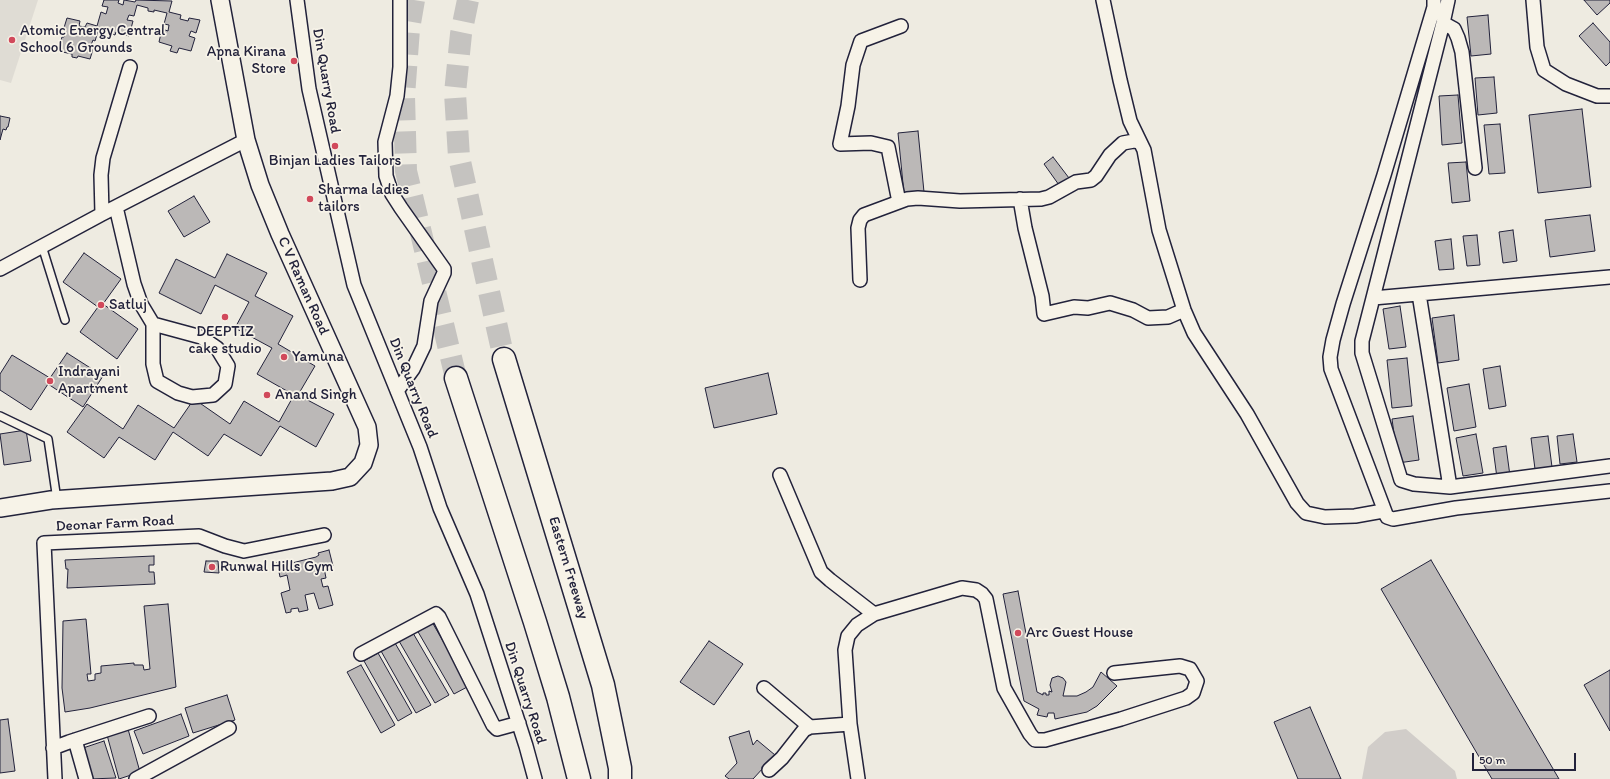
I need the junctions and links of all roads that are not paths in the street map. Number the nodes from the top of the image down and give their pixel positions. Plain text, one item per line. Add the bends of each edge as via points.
1 (220, 0) edge
2 (297, 0) edge
3 (400, 0) edge
4 (1103, 0) edge
5 (1434, 0) edge
6 (1448, 0) edge
7 (1533, 0) edge
8 (1443, 23) junction
9 (901, 26) dead end
10 (130, 67) dead end
11 (1610, 96) edge
12 (246, 140) junction
13 (1140, 142) junction
14 (1475, 168) dead end
15 (1020, 199) junction
16 (899, 202) junction
17 (116, 208) junction
18 (102, 214) junction
19 (42, 246) junction
20 (0, 269) edge
21 (1610, 277) edge
22 (860, 280) dead end
23 (1419, 294) junction
24 (1373, 298) junction
25 (1184, 310) junction
26 (66, 320) dead end
27 (153, 324) junction
28 (504, 359) tunnel mouth
29 (456, 378) tunnel mouth
30 (397, 391) junction
31 (0, 416) edge
32 (1610, 466) edge
33 (780, 475) dead end
34 (1450, 487) junction
35 (1610, 491) edge
36 (58, 500) junction
37 (0, 508) edge
38 (1383, 510) junction
39 (324, 535) dead end
40 (874, 614) junction
41 (361, 654) dead end
42 (1114, 673) dead end
43 (764, 688) dead end
44 (149, 716) dead end
45 (519, 722) junction
46 (850, 724) junction
47 (810, 727) junction
48 (229, 728) dead end
49 (75, 740) junction
50 (53, 748) junction
51 (769, 770) dead end
52 (621, 775) edge
53 (579, 778) edge
54 (55, 779) edge
55 (86, 779) edge
56 (136, 779) edge
57 (534, 779) edge
58 (858, 779) edge

1 - 12 street, C V Raman Road
2 - 30 street, Din Quarry Road via 309,89 354,285
3 - 30 street via 400,67 397,96 386,142 386,176 392,194 444,269 444,273 431,301 424,346 413,369
4 - 13 street via 1130,121
5 - 38 street via 1389,160 1343,304 1330,357 1331,369
6 - 8 street
7 - 11 street via 1537,47 1544,70 1566,84 1598,96
8 - 14 street via 1454,29 1458,38
8 - 24 street
9 - 16 street via 861,41 853,65 840,144 871,143 888,147
10 - 18 street via 103,158
12 - 17 street
12 - 36 street, C V Raman Road via 260,185 280,234 367,427 369,445 363,463 350,477 332,481
13 - 15 street via 1122,143 1091,180 1076,182 1049,197
13 - 25 street via 1144,150 1159,230
15 - 16 street via 918,198
15 - 25 street via 1044,314 1074,306 1088,308 1110,303 1148,318 1168,317
16 - 22 street via 868,213 860,220
17 - 18 street
17 - 27 street via 134,284 141,304
18 - 19 street
19 - 20 street
19 - 26 lane
21 - 23 street
23 - 24 street
23 - 34 street
24 - 34 street via 1362,341 1362,353 1401,480 1414,484
25 - 38 street via 1194,333 1247,414 1297,503 1306,513 1325,517 1355,516
27 - 27 street via 202,337 217,348 228,366 225,384 213,396 192,397 178,394 157,381 153,364
28 - 52 highway, Eastern Freeway via 604,685
29 - 53 highway via 558,696
30 - 45 street, Din Quarry Road via 420,447 440,508 477,594
31 - 36 lane via 48,439
32 - 34 street
33 - 40 street via 821,572
35 - 38 street via 1456,508 1393,519 1387,518
36 - 37 street, C V Raman Road
39 - 50 street, Deonar Farm Road via 244,551 199,536 44,543
40 - 42 street via 962,588 976,590 982,594 986,599 1004,688 1035,740 1045,740 1186,698 1193,693 1197,681 1190,669 1180,666
40 - 46 street via 857,625 848,636 845,650
41 - 45 street via 436,614 440,617 493,725 498,730
43 - 47 street
44 - 49 street
45 - 57 street, Din Quarry Road
46 - 47 street
46 - 58 street
47 - 51 street via 804,730
48 - 56 street
49 - 50 street
49 - 55 street
50 - 54 street, Deonar Farm Road

